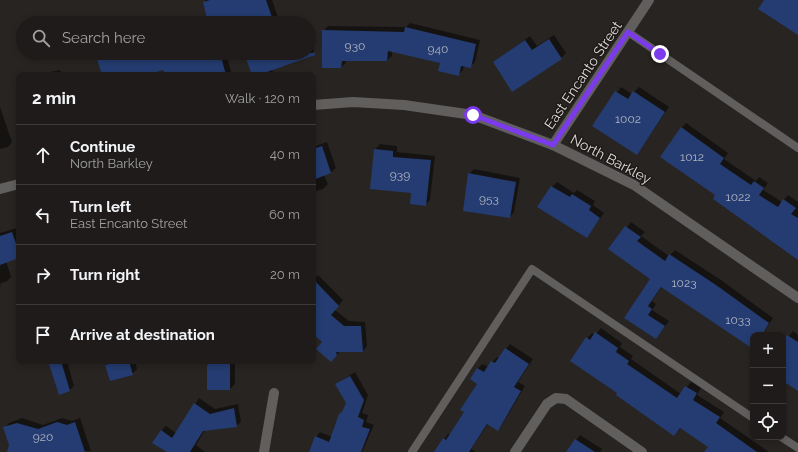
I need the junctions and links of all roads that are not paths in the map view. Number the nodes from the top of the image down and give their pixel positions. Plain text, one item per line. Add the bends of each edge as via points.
1 (650, 0) edge
2 (628, 32) junction
3 (316, 105) edge
4 (553, 145) junction
5 (798, 148) edge
6 (16, 185) edge
7 (0, 190) edge
8 (798, 298) edge
9 (274, 393) dead end
10 (750, 416) edge
11 (786, 440) edge
12 (798, 448) edge
13 (264, 452) edge
14 (412, 452) edge
15 (515, 452) edge
16 (642, 452) edge

1 - 2 street, East Encanto Street
2 - 4 street, East Encanto Street
2 - 5 lane
3 - 4 street, North Barkley via 353,102 473,115
4 - 8 street, North Barkley via 634,185
6 - 7 street
9 - 13 street
10 - 14 lane via 532,270
11 - 12 lane
15 - 16 street via 547,404 556,398 566,399

